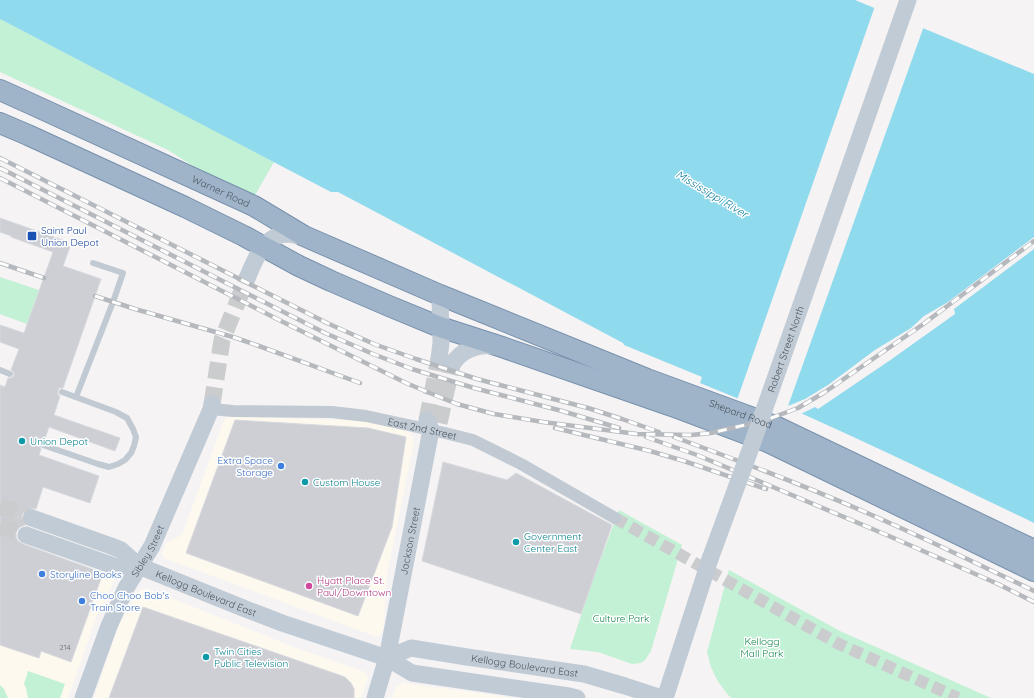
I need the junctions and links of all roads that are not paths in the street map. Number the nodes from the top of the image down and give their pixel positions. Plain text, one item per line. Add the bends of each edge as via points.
1 (908, 0) edge
2 (0, 90) edge
3 (0, 123) edge
4 (304, 236) junction
5 (263, 247) junction
6 (93, 263) dead end
7 (248, 276) tunnel mouth
8 (440, 295) junction
9 (440, 327) junction
10 (502, 347) junction
11 (0, 370) edge
12 (10, 374) dead end
13 (62, 392) dead end
14 (76, 397) junction
15 (211, 407) joint
16 (432, 424) junction
17 (43, 445) dead end
18 (32, 518) tunnel mouth
19 (615, 518) tunnel mouth
20 (26, 535) tunnel mouth
21 (1034, 550) edge
22 (139, 566) junction
23 (1034, 571) edge
24 (387, 658) junction
25 (83, 698) edge
26 (375, 698) edge
27 (577, 698) edge
28 (664, 698) edge

1 - 28 main road, Robert Street North, bridge via 710,559
2 - 4 highway, Warner Road via 254,206
3 - 5 highway via 185,207
4 - 5 main road via 285,234
4 - 8 highway, Warner Road
5 - 7 main road
5 - 9 highway via 331,281
6 - 14 lane via 123,273
8 - 9 main road
8 - 21 highway, Shepard Road via 647,379 775,426
9 - 10 highway, Shepard Road
9 - 10 main road via 440,343 446,362 454,361 467,350 476,347
10 - 23 highway, Shepard Road via 768,442
11 - 12 lane
13 - 14 lane
14 - 17 lane via 127,418 136,437 131,453 125,460 109,467
15 - 16 street, East 2nd Street via 233,411 332,412
15 - 22 main road, Sibley Street via 152,546
16 - 19 street, East 2nd Street via 473,440 521,464
16 - 24 main road, Jackson Street
18 - 22 main road, Kellogg Boulevard East via 121,550
20 - 22 main road, Kellogg Boulevard East via 114,566
22 - 24 main road, Kellogg Boulevard East via 282,623
22 - 25 main road, Sibley Street via 111,622
24 - 26 main road, Jackson Street
24 - 27 main road, Kellogg Boulevard East via 412,673
24 - 28 main road, Kellogg Boulevard East via 411,648 584,674

